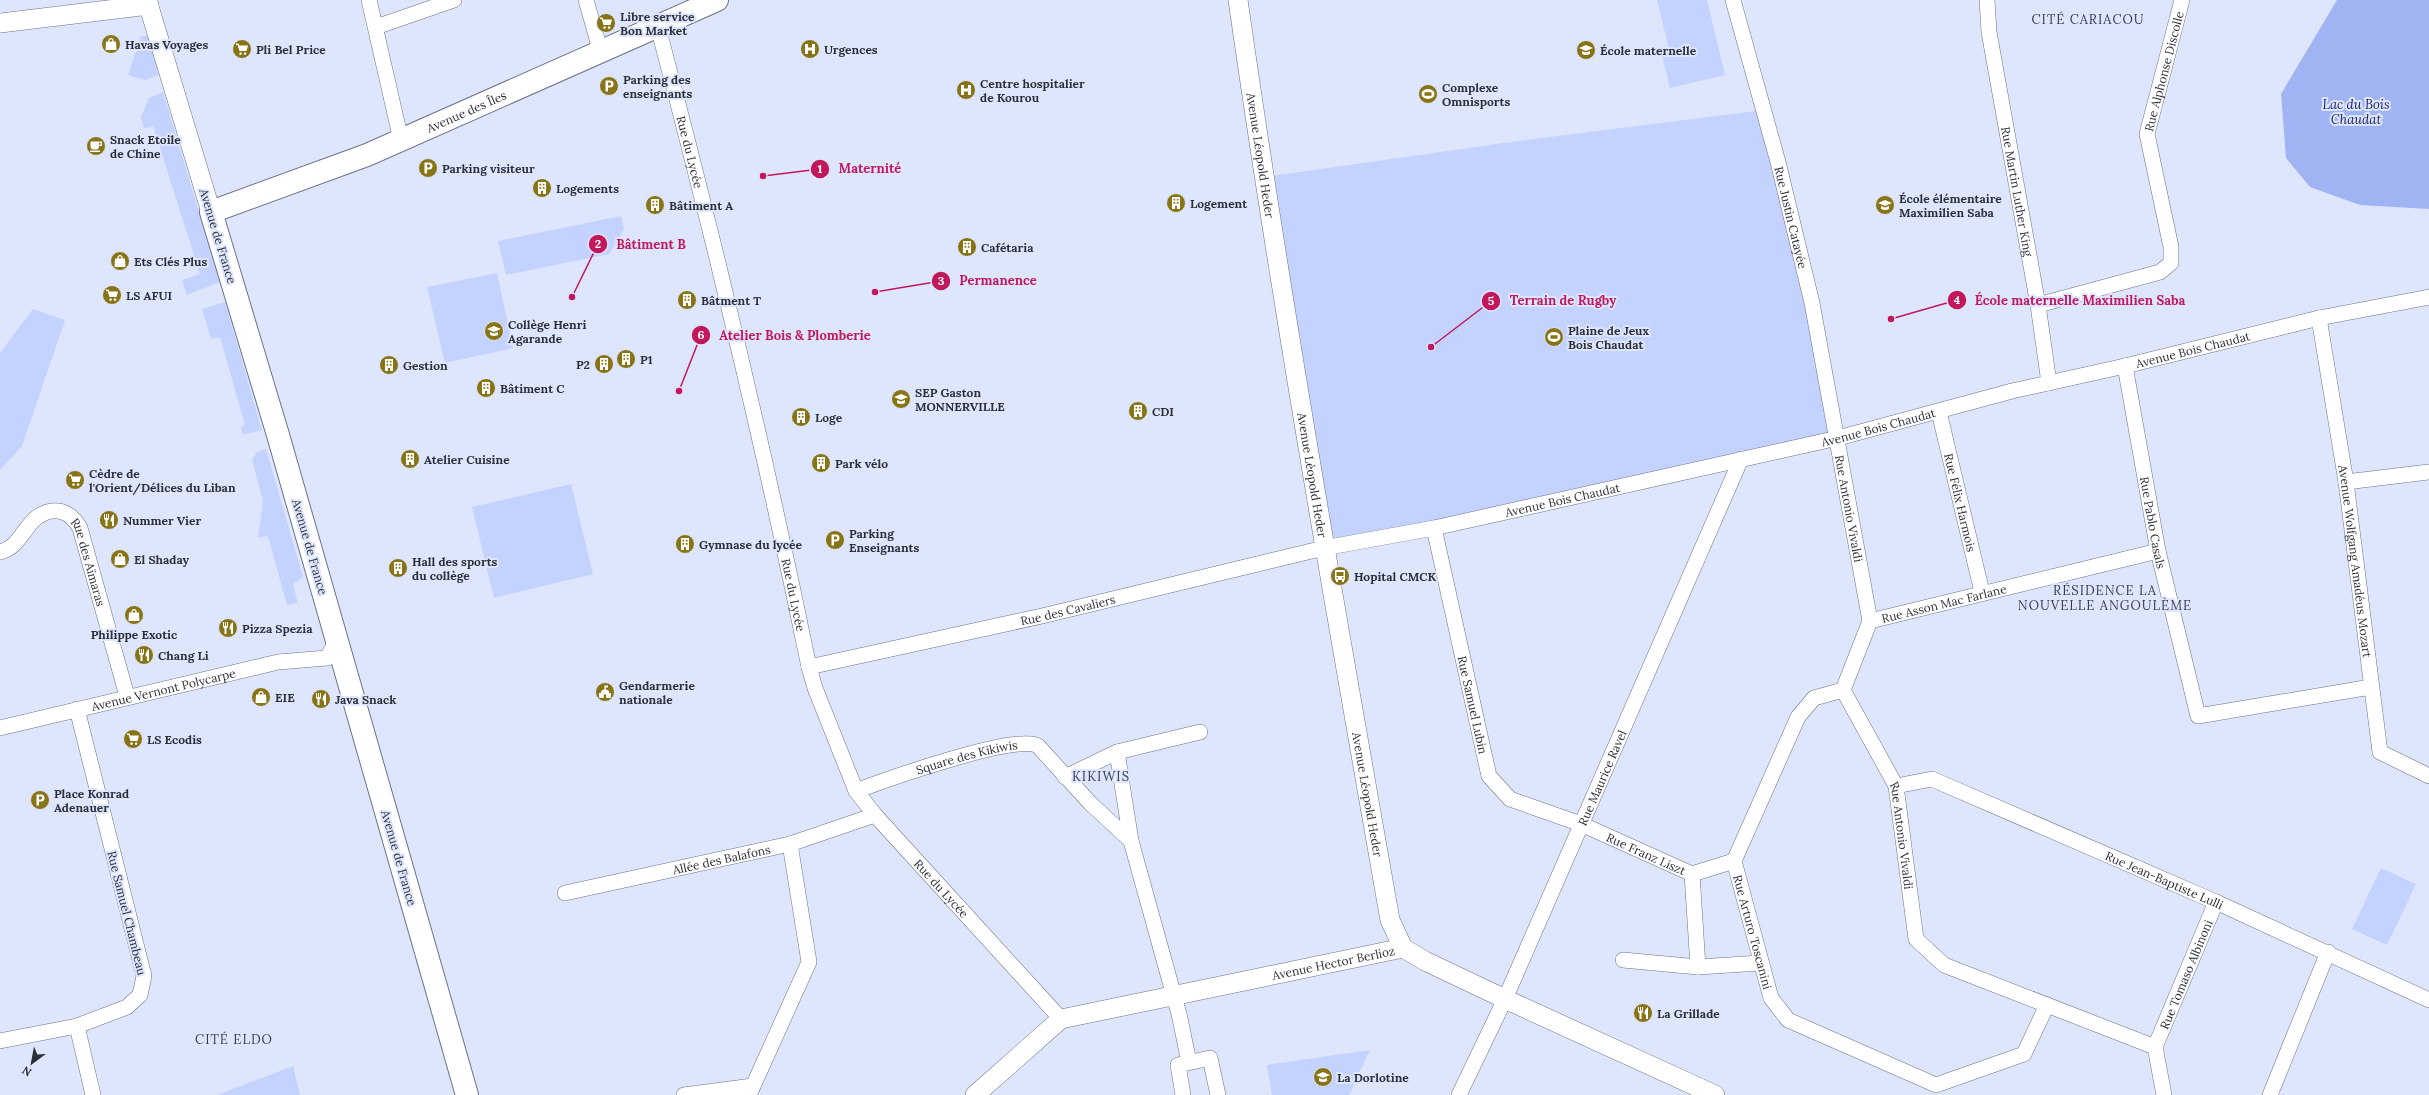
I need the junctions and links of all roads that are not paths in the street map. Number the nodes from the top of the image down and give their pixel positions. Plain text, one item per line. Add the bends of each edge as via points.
1 (369, 0) edge
2 (454, 0) edge
3 (586, 0) edge
4 (1238, 0) edge
5 (1732, 0) edge
6 (1987, 0) edge
7 (1997, 0) edge
8 (2182, 0) edge
9 (711, 1) edge
10 (148, 3) edge
11 (0, 23) edge
12 (376, 27) junction
13 (658, 27) junction
14 (1989, 32) junction
15 (601, 52) junction
16 (401, 140) junction
17 (211, 212) junction
18 (2429, 297) edge
19 (2038, 305) junction
20 (2319, 318) junction
21 (2125, 366) junction
22 (2049, 383) junction
23 (1939, 412) junction
24 (1838, 438) junction
25 (1741, 459) junction
26 (2429, 472) edge
27 (2346, 482) junction
28 (1434, 528) junction
29 (1324, 548) junction
30 (2158, 551) junction
31 (0, 552) edge
32 (1982, 592) junction
33 (1870, 621) junction
34 (336, 655) junction
35 (809, 667) junction
36 (2371, 687) junction
37 (1843, 690) junction
38 (127, 696) junction
39 (77, 709) junction
40 (0, 728) edge
41 (1200, 732) dead end
42 (1117, 752) junction
43 (2429, 776) edge
44 (1065, 777) junction
45 (1896, 786) junction
46 (856, 791) junction
47 (875, 815) junction
48 (1581, 824) junction
49 (1131, 841) junction
50 (790, 844) junction
51 (1734, 861) junction
52 (1692, 874) junction
53 (565, 893) dead end
54 (2216, 902) junction
55 (1403, 948) junction
56 (2328, 952) junction
57 (1623, 960) dead end
58 (1760, 963) junction
59 (1698, 967) junction
60 (1174, 996) junction
61 (1505, 998) junction
62 (2429, 1000) edge
63 (2047, 1005) junction
64 (1061, 1019) junction
65 (77, 1026) junction
66 (0, 1041) edge
67 (2155, 1047) junction
68 (1189, 1062) junction
69 (1937, 1090) edge
70 (751, 1091) edge
71 (93, 1095) edge
72 (467, 1095) edge
73 (684, 1095) edge
74 (975, 1095) edge
75 (1183, 1095) edge
76 (1218, 1095) edge
77 (1459, 1095) edge
78 (1715, 1095) edge
79 (2164, 1095) edge
80 (2270, 1095) edge

1 - 12 street
2 - 12 street
3 - 15 street
4 - 29 street, Avenue Léopold Heder
5 - 24 street, Rue Justin Catayée via 1778,162 1809,287
6 - 14 street, Rue Martin Luther King
7 - 14 street
8 - 19 street, Rue Alphonse Discolle via 2147,134 2171,247 2170,263 2160,272
9 - 13 main road, Avenue des Îles
10 - 11 street
10 - 17 street, Avenue de France
12 - 16 street
13 - 15 main road, Avenue des Îles
13 - 35 street, Rue du Lycée via 729,299 770,475
14 - 19 street, Rue Martin Luther King
15 - 16 main road, Avenue des Îles
16 - 17 main road, Avenue des Îles via 368,155
17 - 34 main road, Avenue de France
18 - 20 street, Avenue Bois Chaudat
19 - 22 street, Rue Martin Luther King
20 - 21 street, Avenue Bois Chaudat
20 - 27 street, Avenue Wolfgang Amadéus Mozart
21 - 22 street, Avenue Bois Chaudat
21 - 30 street, Rue Pablo Casals
22 - 23 street, Avenue Bois Chaudat
23 - 24 street, Avenue Bois Chaudat
23 - 32 street, Rue Félix Harmois
24 - 25 street, Avenue Bois Chaudat
24 - 33 street, Rue Antonio Vivaldi
25 - 28 street, Avenue Bois Chaudat
25 - 48 street, Rue Maurice Ravel
26 - 27 street
27 - 36 street, Avenue Wolfgang Amadéus Mozart
28 - 29 street, Avenue Bois Chaudat
28 - 48 street, Rue Samuel Lubin via 1489,776 1510,799
29 - 35 street, Rue des Cavaliers via 1042,616
29 - 55 street, Avenue Léopold Heder via 1390,920
30 - 32 street, Rue Asson Mac Farlane
30 - 36 street, Rue Pablo Casals via 2198,716
31 - 38 street, Rue des Aïmaras via 12,546 36,518 52,511 64,511 75,518
32 - 33 street, Rue Asson Mac Farlane
33 - 37 street
34 - 38 street, Avenue Vernont Polycarpe via 278,662
34 - 72 main road, Avenue de France
35 - 46 street, Rue du Lycée
36 - 43 street, Avenue Wolfgang Amadéus Mozart via 2380,752
37 - 45 street, Rue Antonio Vivaldi
37 - 51 street, Rue Arturo Toscanini via 1814,698 1798,717
38 - 39 street, Avenue Vernont Polycarpe
39 - 40 street, Avenue Vernont Polycarpe
39 - 65 street, Rue Samuel Chambeau via 144,976 143,988 135,1002
41 - 42 street
42 - 44 street
42 - 49 street
44 - 46 street, Square des Kikiwis via 1038,746 1028,742 1005,745 895,776
44 - 49 street, Square des Kikiwis
45 - 54 street, Rue Jean-Baptiste Lulli via 1932,779
45 - 63 street, Rue Antonio Vivaldi via 1916,939 1944,965
46 - 47 street, Rue du Lycée
47 - 50 street, Allée des Balafons
47 - 64 street, Rue du Lycée
48 - 52 street, Rue Franz Liszt
48 - 61 street, Rue Maurice Ravel
49 - 60 street
50 - 53 street, Allée des Balafons
50 - 70 street via 808,962
51 - 52 street, Rue Franz Liszt
51 - 58 street, Rue Arturo Toscanini
52 - 59 street
54 - 56 street, Rue Jean-Baptiste Lulli
54 - 67 street, Rue Tomaso Albinoni
55 - 60 street, Avenue Hector Berlioz
55 - 61 street, Avenue Hector Berlioz
56 - 62 street, Rue Jean-Baptiste Lulli
56 - 80 street
57 - 59 street
58 - 59 street
58 - 69 street, Rue Arturo Toscanini via 1771,998 1788,1020
60 - 64 street, Avenue Hector Berlioz
60 - 68 street
61 - 77 street, Rue Maurice Ravel
61 - 78 street, Avenue Hector Berlioz
63 - 67 street, Rue Antonio Vivaldi
63 - 69 street, Rue Arturo Toscanini via 2024,1054
64 - 74 street, Avenue Hector Berlioz
65 - 66 street, Rue Samuel Chambeau
65 - 71 street
67 - 79 street
68 - 75 street via 1178,1067
68 - 76 street via 1211,1058
70 - 73 street

